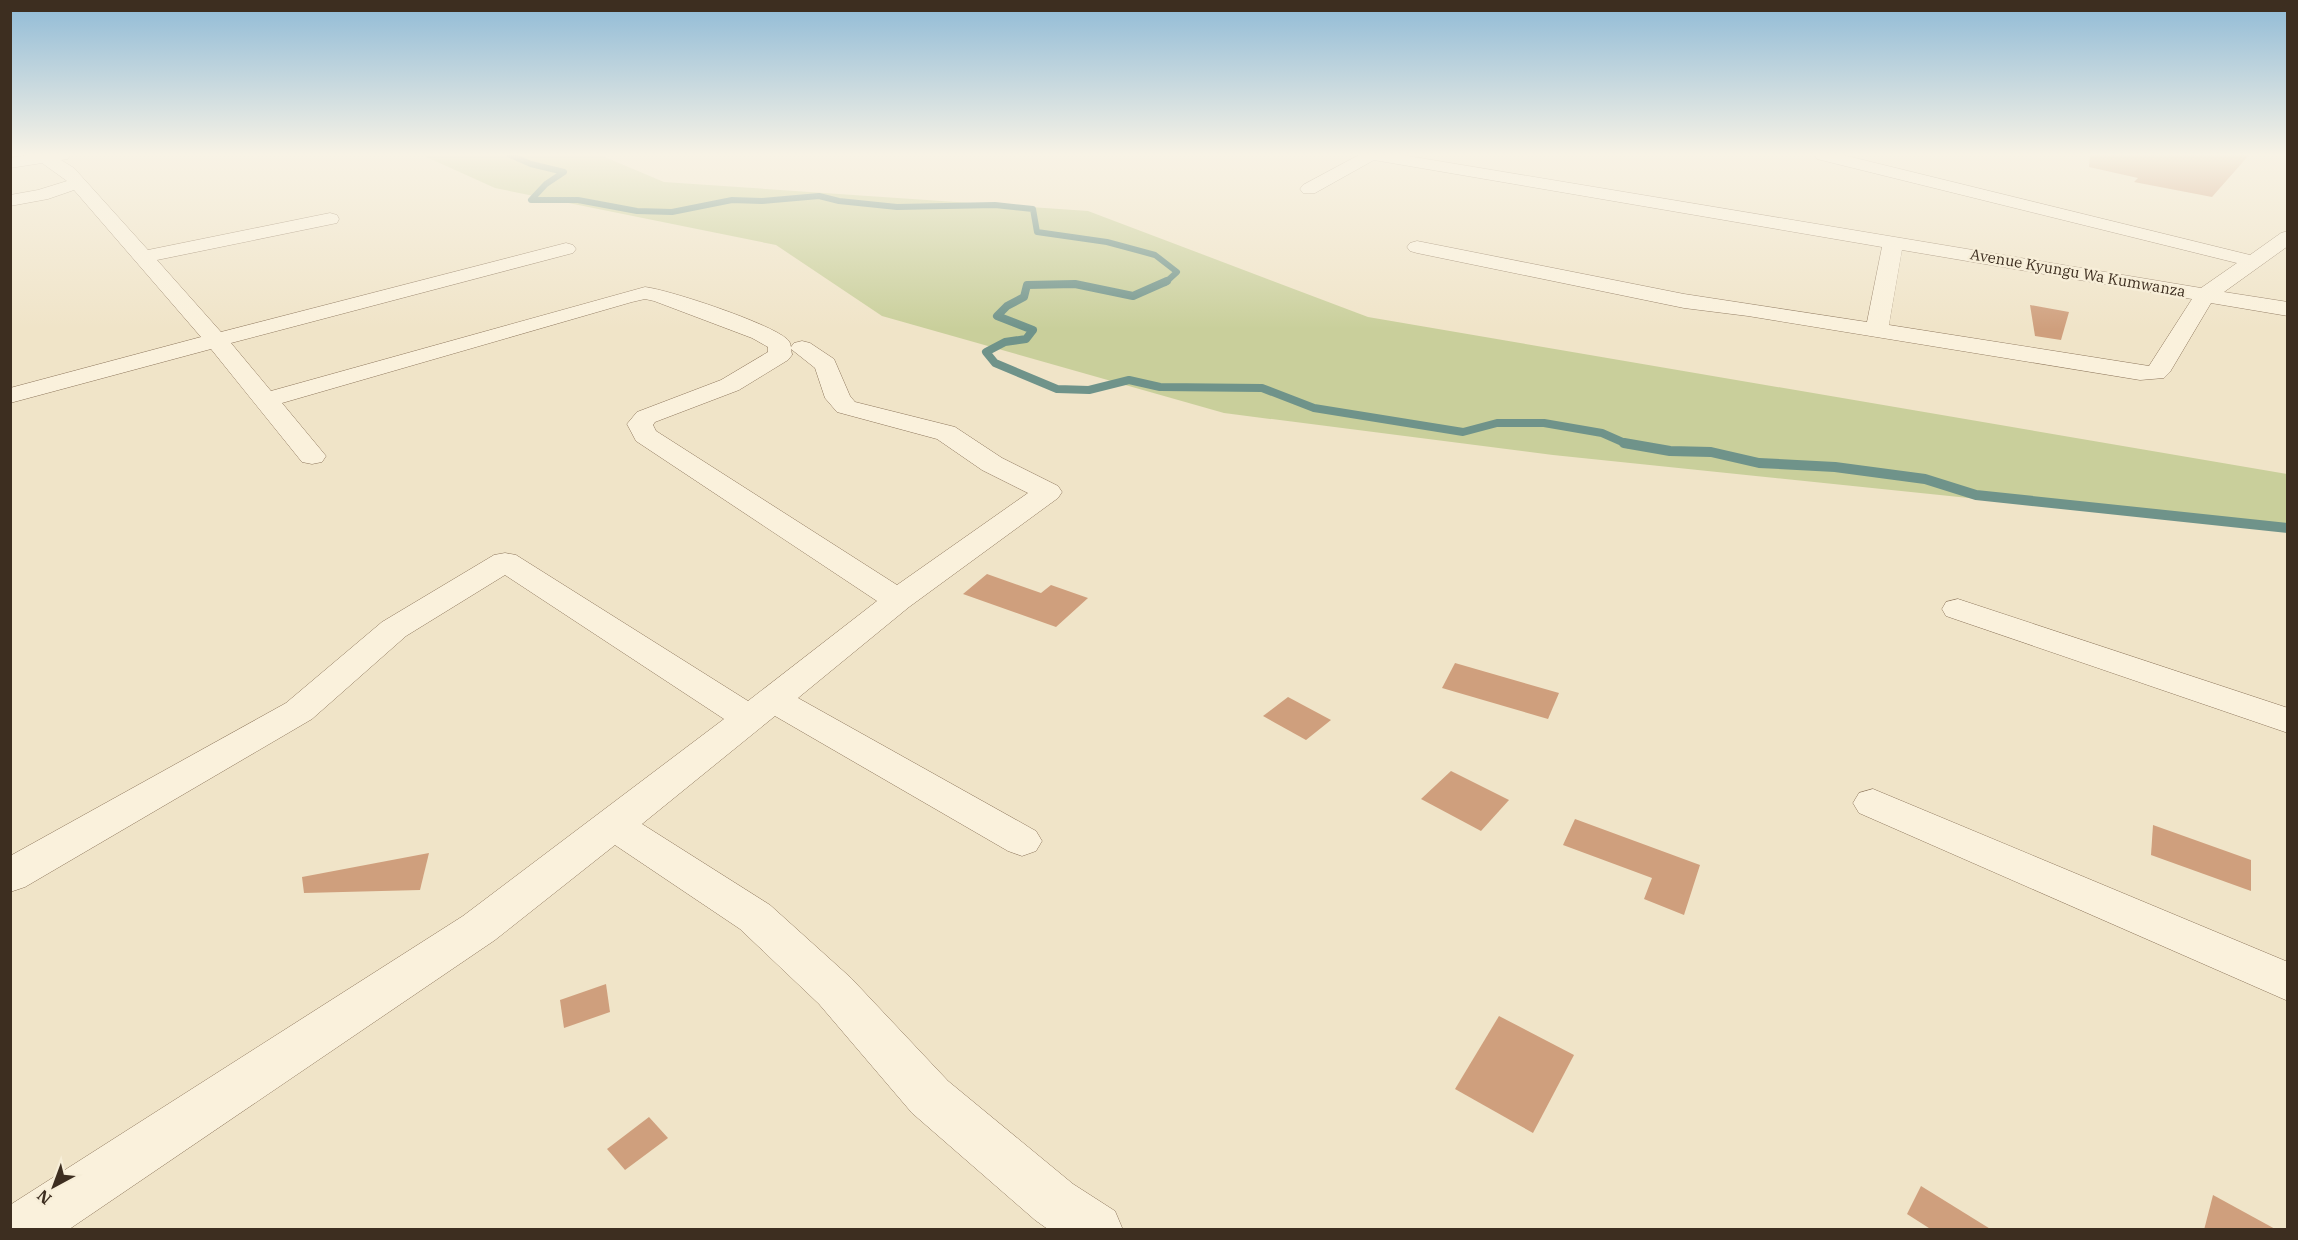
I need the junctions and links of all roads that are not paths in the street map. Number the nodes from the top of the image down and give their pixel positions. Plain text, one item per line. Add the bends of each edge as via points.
1 (105, 213) edge
2 (1719, 213) edge
3 (2057, 213) edge
4 (330, 219) dead end
5 (2288, 237) edge
6 (1893, 242) junction
7 (1417, 247) dead end
8 (566, 249) dead end
9 (143, 256) junction
10 (2251, 261) junction
11 (2205, 295) junction
12 (2288, 309) edge
13 (1877, 330) junction
14 (216, 340) junction
15 (802, 348) dead end
16 (10, 396) edge
17 (266, 400) junction
18 (312, 456) dead end
19 (898, 600) junction
20 (1958, 609) dead end
21 (761, 709) junction
22 (2288, 721) edge
23 (1873, 803) dead end
24 (614, 825) junction
25 (1022, 841) dead end
26 (10, 876) edge
27 (2288, 982) edge
28 (20, 1230) edge
29 (1096, 1230) edge

1 - 9 street
2 - 6 street, Avenue Kyungu Wa Kumwanza
3 - 10 street
4 - 9 street
5 - 10 street
6 - 11 street, Avenue Kyungu Wa Kumwanza
6 - 13 street
7 - 13 street via 1684,301
8 - 14 street
9 - 14 street
10 - 11 street
11 - 12 street, Avenue Kyungu Wa Kumwanza
11 - 13 street via 2155,373
14 - 16 street
14 - 17 street
15 - 19 street via 826,364 838,398 846,407 946,433 992,464 1048,492
17 - 18 street
17 - 19 street via 627,297 658,295 760,333 779,344 780,355 730,384 646,417 640,424 645,435
19 - 21 street
20 - 22 street
21 - 24 street
21 - 25 street
21 - 26 street via 505,562 394,629 299,711
23 - 27 street
24 - 28 street via 479,928
24 - 29 street via 755,917 835,991 930,1097 1054,1202

